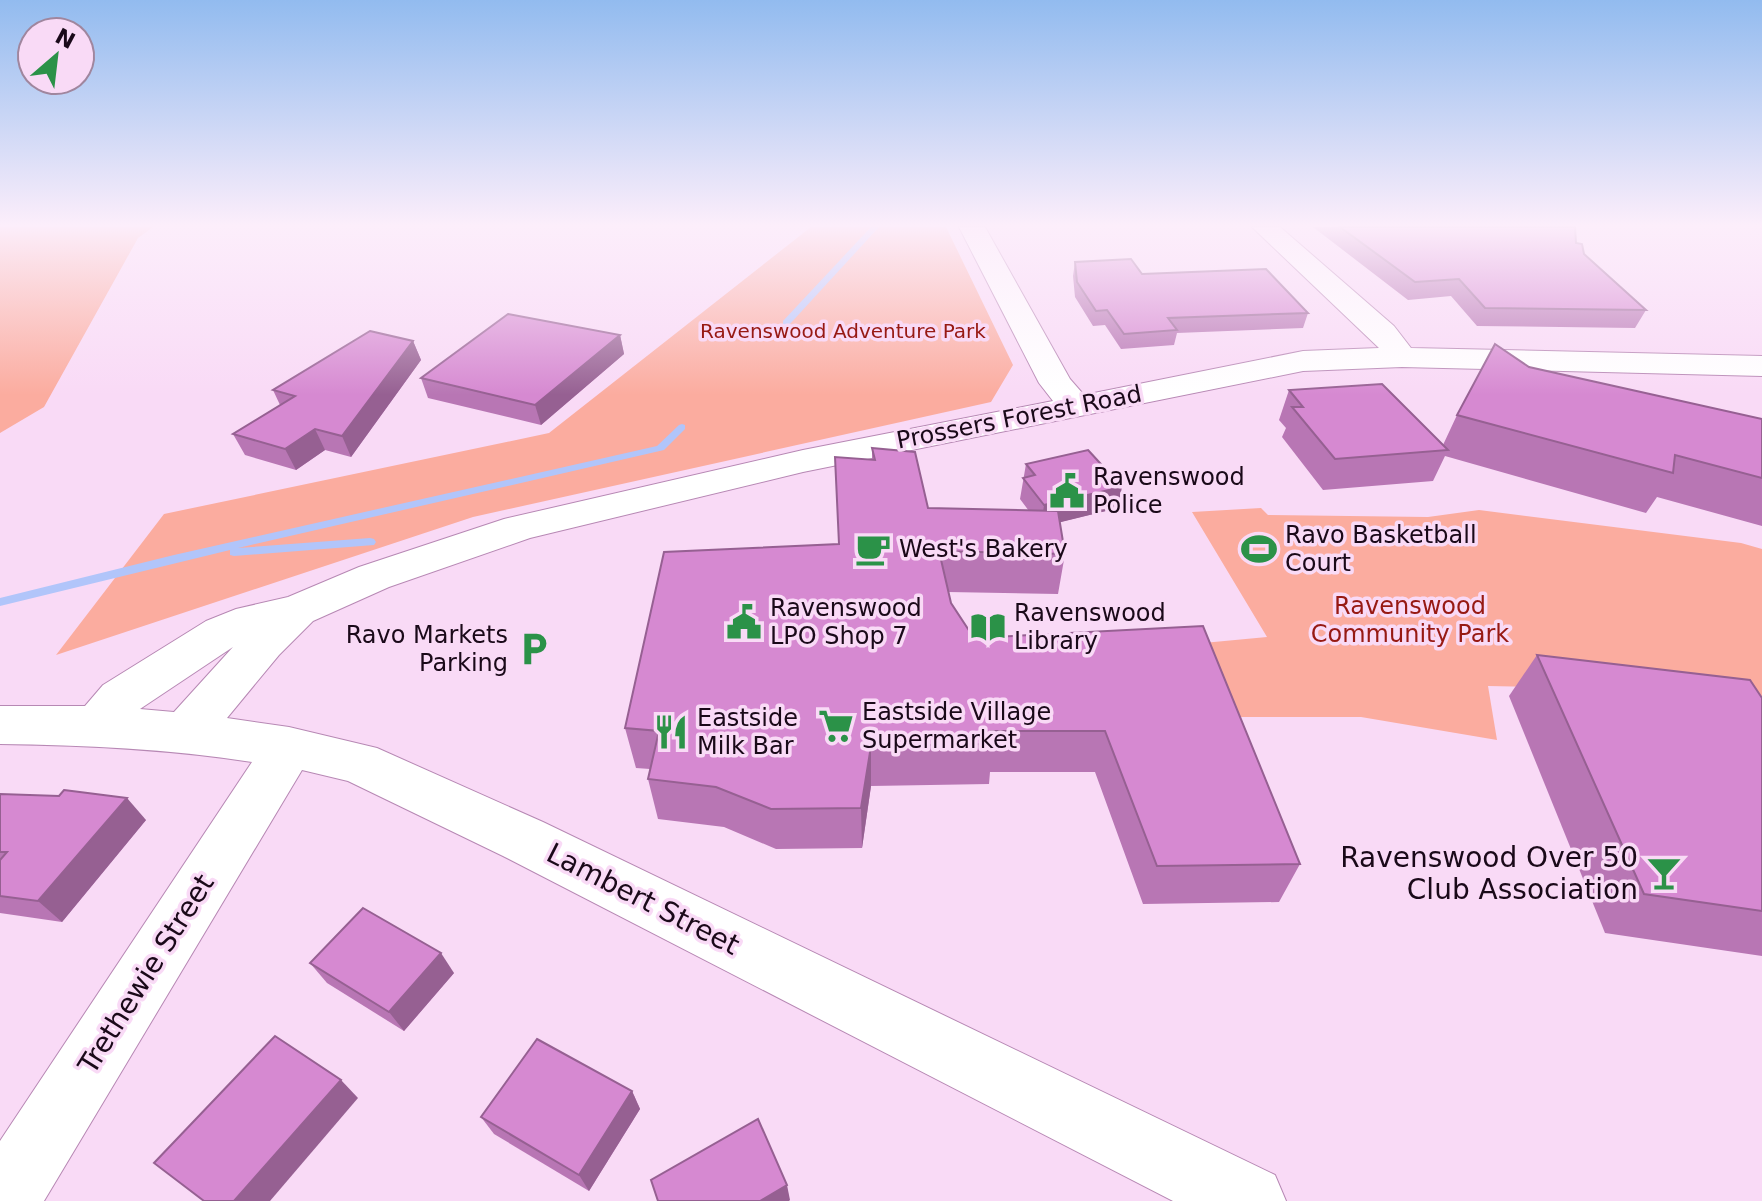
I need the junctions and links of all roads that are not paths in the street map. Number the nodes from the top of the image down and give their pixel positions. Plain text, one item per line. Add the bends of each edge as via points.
1 (1002, 283) edge
2 (1327, 283) edge
3 (1402, 357) junction
4 (1762, 366) edge
5 (1075, 406) junction
6 (298, 610) junction
7 (0, 725) edge
8 (98, 726) junction
9 (186, 732) junction
10 (289, 747) junction
11 (3, 1201) edge
12 (1249, 1201) edge

1 - 5 street via 1056,383
2 - 3 street
3 - 4 street, Prossers Forest Road
3 - 5 street, Prossers Forest Road via 1303,361
5 - 6 street, Prossers Forest Road via 573,513 388,572
6 - 8 street, Prossers Forest Road via 222,632 120,698
6 - 9 street, Prossers Forest Road via 254,652
7 - 8 street, Lambert Street
8 - 9 street, Lambert Street
9 - 10 street, Lambert Street
10 - 11 street, Trethewie Street
10 - 12 street, Lambert Street via 359,763 423,792

